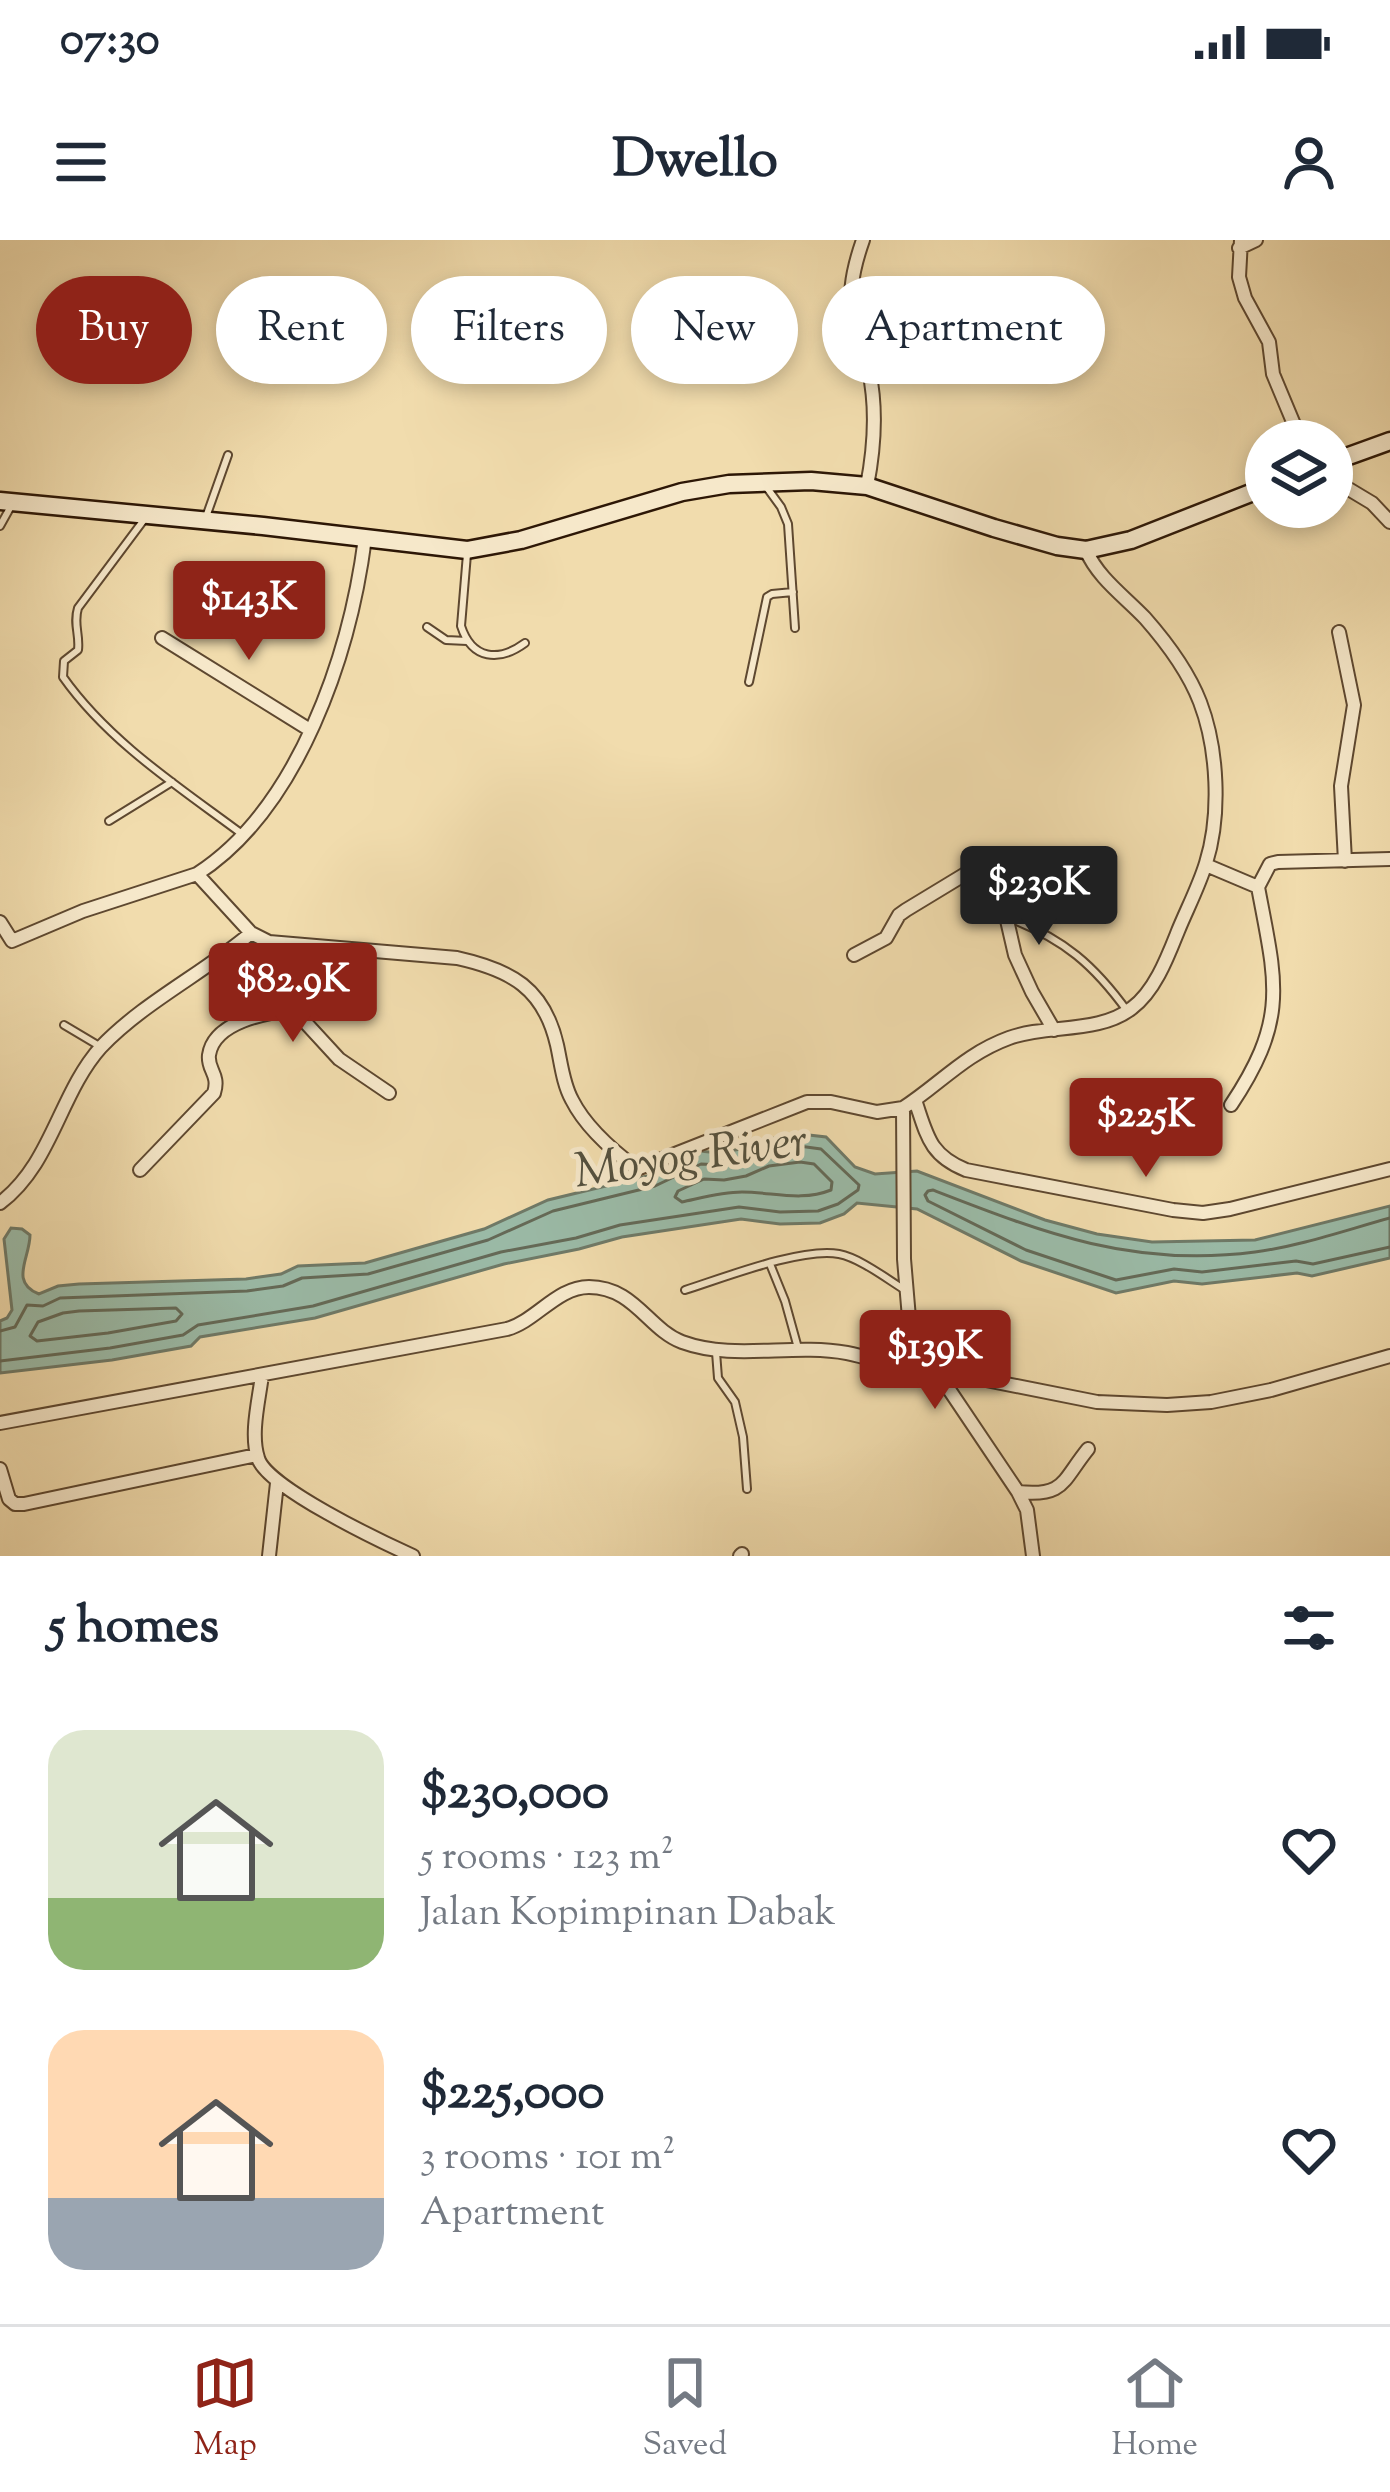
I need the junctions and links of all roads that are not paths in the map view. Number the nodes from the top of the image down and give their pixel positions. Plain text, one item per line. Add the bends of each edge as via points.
1 (863, 240) edge
2 (1256, 240) edge
3 (1240, 244) edge
4 (1292, 420) edge
5 (1390, 441) edge
6 (1353, 454) edge
7 (228, 455) dead end
8 (764, 482) junction
9 (867, 486) junction
10 (1353, 492) edge
11 (1245, 495) edge
12 (6, 502) edge
13 (148, 514) junction
14 (205, 520) junction
15 (1390, 522) edge
16 (0, 526) edge
17 (365, 538) junction
18 (467, 550) junction
19 (1086, 550) junction
20 (793, 592) junction
21 (427, 626) dead end
22 (795, 628) dead end
23 (1340, 632) dead end
24 (162, 638) dead end
25 (469, 642) junction
26 (525, 643) dead end
27 (749, 682) dead end
28 (310, 730) junction
29 (172, 782) junction
30 (109, 821) dead end
31 (244, 836) junction
32 (1390, 859) edge
33 (1345, 861) junction
34 (1206, 865) junction
35 (197, 874) junction
36 (1258, 887) junction
37 (1006, 916) junction
38 (0, 922) edge
39 (251, 933) junction
40 (269, 942) junction
41 (6, 945) edge
42 (854, 955) dead end
43 (293, 1009) junction
44 (1128, 1012) junction
45 (64, 1025) dead end
46 (1054, 1030) junction
47 (101, 1047) junction
48 (389, 1093) dead end
49 (909, 1104) junction
50 (1232, 1106) dead end
51 (1390, 1169) edge
52 (140, 1170) dead end
53 (0, 1203) edge
54 (770, 1264) junction
55 (685, 1290) dead end
56 (905, 1290) junction
57 (798, 1348) junction
58 (716, 1352) junction
59 (1390, 1356) edge
60 (936, 1370) junction
61 (262, 1375) junction
62 (0, 1423) edge
63 (1088, 1449) dead end
64 (256, 1455) junction
65 (0, 1469) edge
66 (277, 1483) junction
67 (747, 1489) dead end
68 (1018, 1492) junction
69 (268, 1556) edge
70 (413, 1556) edge
71 (1033, 1556) edge

1 - 9 street via 849,301 869,370
2 - 3 street
3 - 4 street via 1245,298
5 - 6 main road
7 - 14 lane
8 - 9 main road
8 - 18 main road via 682,492
8 - 20 lane via 788,524
9 - 19 main road
10 - 15 street
11 - 19 main road
12 - 13 main road
12 - 16 lane
13 - 14 main road
13 - 29 lane via 78,608 78,650 62,669 87,708
14 - 17 main road
17 - 18 main road
17 - 28 street via 328,694
18 - 25 lane via 461,626
19 - 34 street via 1178,658 1201,704 1215,793
20 - 22 lane
20 - 27 lane via 767,597
21 - 25 lane via 446,640
23 - 33 street via 1354,706 1342,786
24 - 28 street
25 - 26 lane via 498,656
28 - 31 street via 274,800
29 - 30 lane
29 - 31 lane
31 - 35 street
32 - 33 street
33 - 36 street via 1270,864
34 - 36 street
34 - 44 street via 1171,950
35 - 39 street
35 - 41 street
36 - 50 street via 1273,1011
37 - 42 street via 997,877 977,870 905,910 886,938
37 - 44 lane via 1076,953
37 - 46 street
38 - 41 street
39 - 40 street
39 - 47 street
40 - 43 street
40 - 49 street via 457,958 510,974 548,1018 573,1103 638,1169 807,1102 877,1112
43 - 48 street via 339,1059
43 - 52 street via 248,1018 221,1035 209,1054 214,1094
44 - 46 street
45 - 47 lane
46 - 49 street via 975,1054
47 - 53 street via 32,1169
49 - 51 street via 935,1150 966,1170 1173,1210 1230,1210
49 - 56 street
54 - 55 lane
54 - 56 lane via 840,1254
54 - 57 lane
56 - 60 street via 909,1318
57 - 58 street
57 - 60 street
58 - 61 street via 676,1340 624,1298 589,1287 507,1329
58 - 67 lane via 718,1378 739,1420
59 - 60 street via 1271,1390 1167,1405 1097,1402
60 - 68 street
61 - 62 street
61 - 64 street
63 - 68 street via 1056,1489
64 - 65 street via 24,1504 9,1499
64 - 66 street
66 - 69 street
66 - 70 street
68 - 71 street

